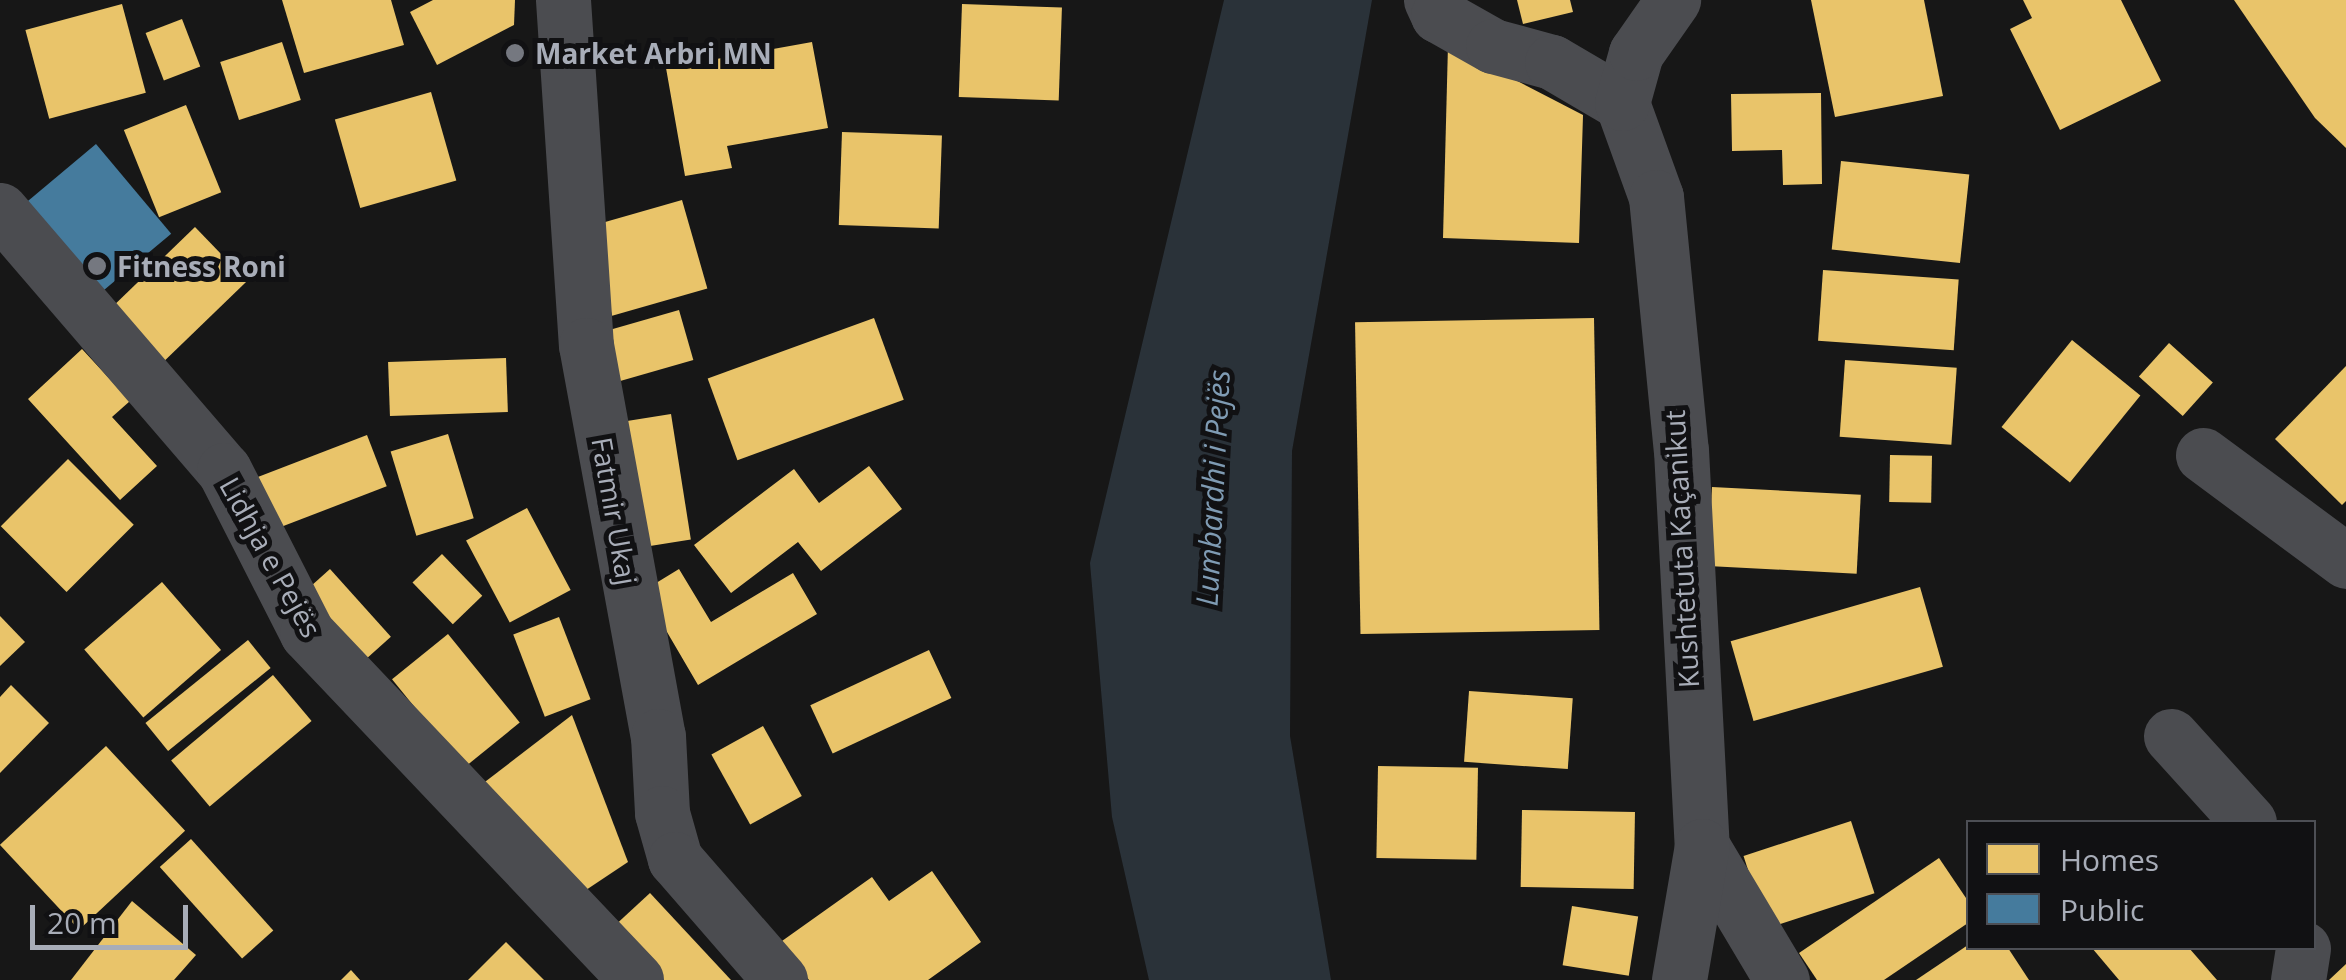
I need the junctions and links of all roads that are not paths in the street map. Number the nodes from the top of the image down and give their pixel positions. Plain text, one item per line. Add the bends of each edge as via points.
1 (563, 0) edge
2 (1431, 0) edge
3 (1672, 0) edge
4 (1622, 103) junction
5 (0, 210) edge
6 (2203, 455) dead end
7 (2346, 561) edge
8 (2171, 736) dead end
9 (2247, 820) edge
10 (1702, 846) junction
11 (2303, 950) edge
12 (636, 980) edge
13 (780, 980) edge
14 (1679, 980) edge
15 (1782, 980) edge
16 (2298, 980) edge

1 - 13 street, Fatmir Ukaj via 586,345 658,736 662,813 675,858
2 - 4 street via 1438,15 1494,46 1552,62
3 - 4 street via 1636,54
4 - 10 street, Kushtetuta Kaçanikut via 1656,197 1681,450
5 - 12 street, Lidhja e Pejës via 224,470 308,633
6 - 7 street
8 - 9 street
10 - 14 street
10 - 15 street, Kushtetuta Kaçanikut
11 - 16 street

